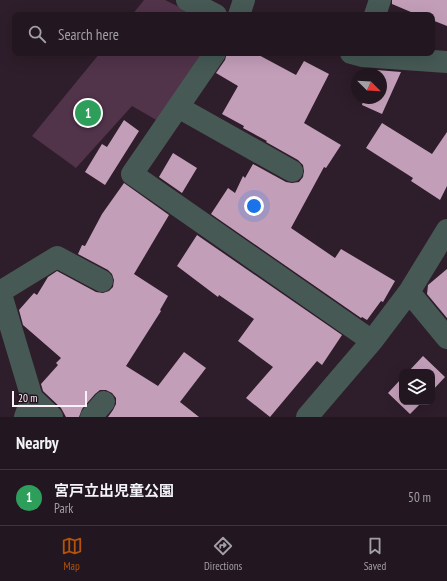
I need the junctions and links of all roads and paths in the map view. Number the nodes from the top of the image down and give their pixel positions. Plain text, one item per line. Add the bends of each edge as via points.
1 (187, 0) edge
2 (244, 0) edge
3 (380, 0) edge
4 (210, 12) edge
5 (240, 12) edge
6 (376, 12) edge
7 (214, 56) edge
8 (381, 56) edge
9 (447, 62) edge
10 (178, 107) junction
11 (292, 171) dead end
12 (444, 245) edge
13 (102, 281) dead end
14 (0, 291) edge
15 (409, 292) junction
16 (447, 338) edge
17 (372, 342) junction
18 (28, 407) edge
19 (52, 417) edge
20 (308, 417) edge

1 - 4 street
2 - 5 street
3 - 6 street
7 - 10 street
8 - 9 street
10 - 11 street
10 - 17 street via 132,174
12 - 15 street
13 - 14 street via 57,257
14 - 18 street
15 - 16 street
15 - 17 street
17 - 20 street
18 - 19 street

